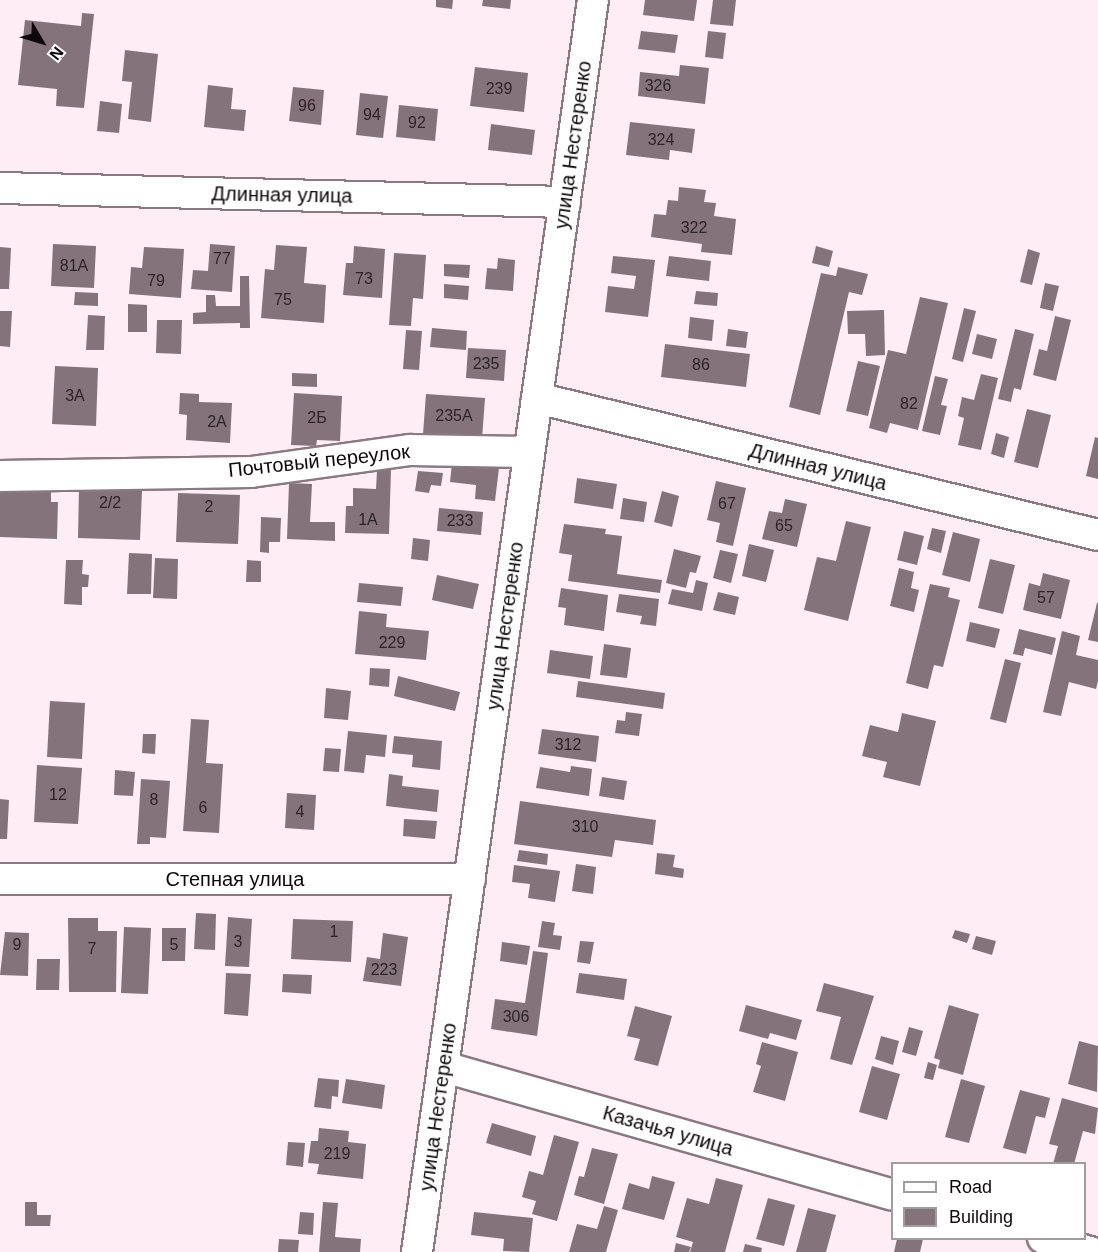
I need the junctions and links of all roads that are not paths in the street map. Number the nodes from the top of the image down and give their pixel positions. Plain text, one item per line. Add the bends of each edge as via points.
1 (593, 0) edge
2 (0, 188) edge
3 (565, 202) junction
4 (537, 398) junction
5 (530, 452) junction
6 (0, 476) edge
7 (1098, 535) edge
8 (0, 879) edge
9 (470, 879) junction
10 (444, 1067) junction
11 (891, 1196) edge
12 (1047, 1240) edge
13 (417, 1252) edge
14 (1090, 1252) edge

1 - 3 street, улица Нестеренко
2 - 3 street, Длинная улица
3 - 4 street, улица Нестеренко
4 - 5 street, улица Нестеренко
4 - 7 street, Длинная улица
5 - 6 street, Почтовый переулок via 410,450 251,472
5 - 9 street, улица Нестеренко
8 - 9 street, Степная улица
9 - 10 street, улица Нестеренко
10 - 11 street, Казачья улица
10 - 13 street, улица Нестеренко
12 - 14 street

